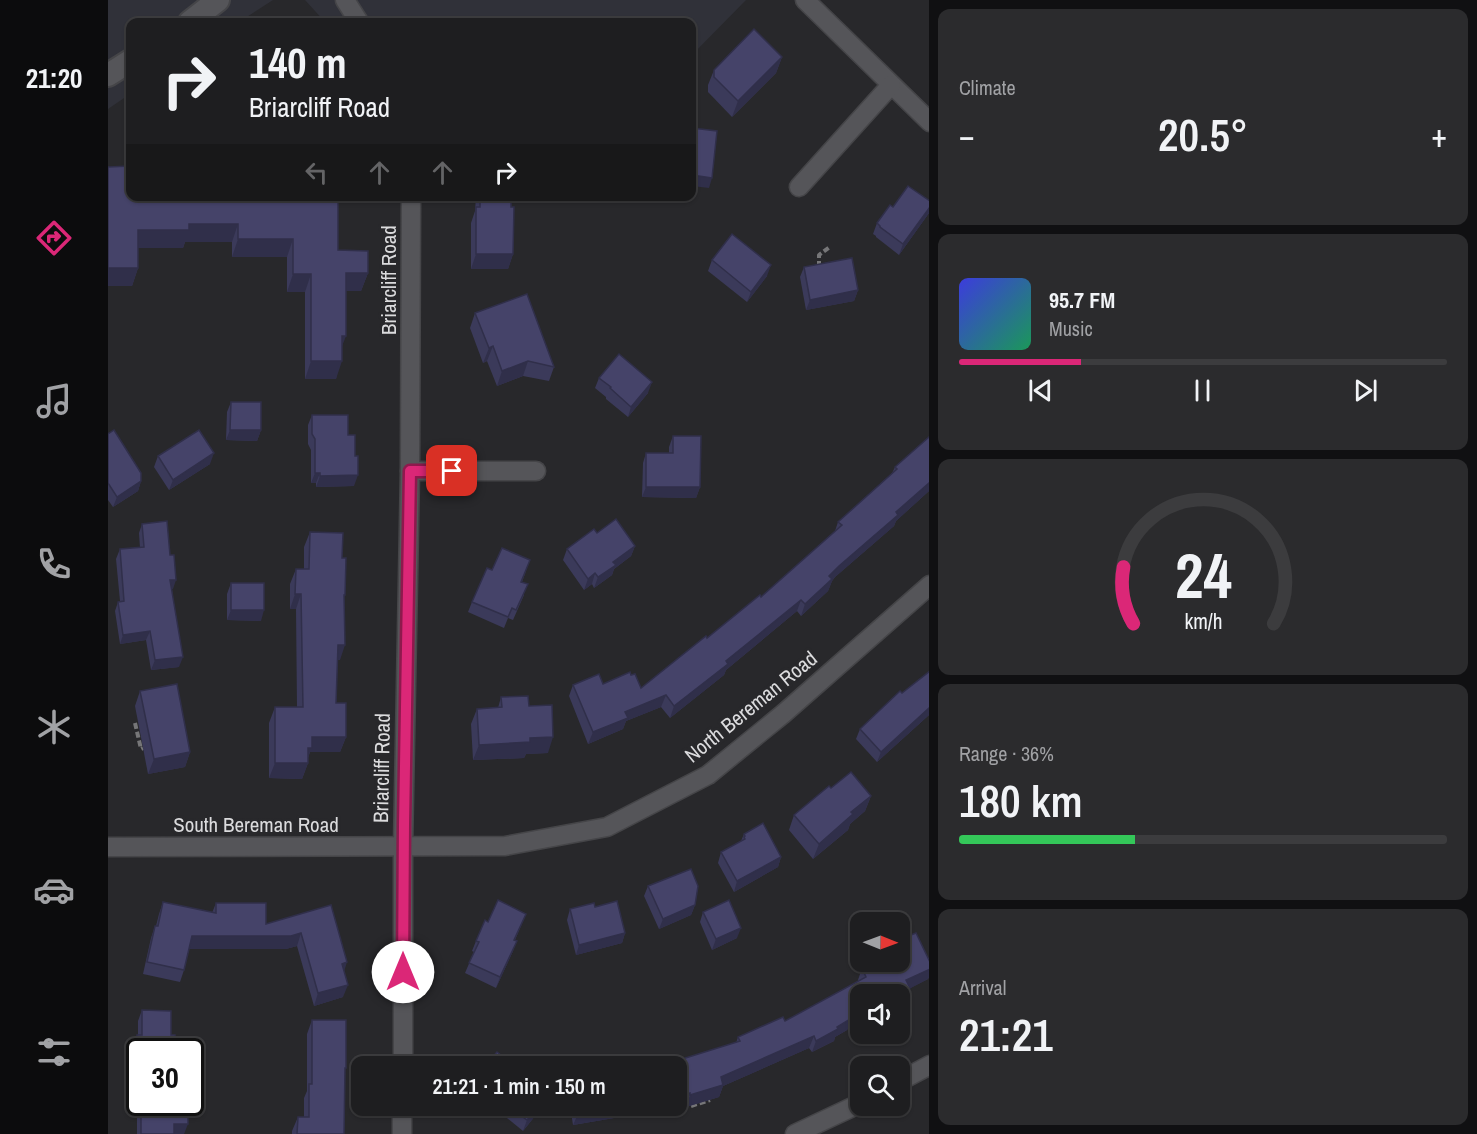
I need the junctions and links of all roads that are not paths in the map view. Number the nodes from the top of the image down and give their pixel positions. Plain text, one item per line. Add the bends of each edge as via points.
1 (218, 0) edge
2 (345, 0) edge
3 (805, 0) edge
4 (195, 18) edge
5 (356, 18) edge
6 (126, 64) edge
7 (108, 75) edge
8 (891, 85) junction
9 (929, 121) edge
10 (799, 187) dead end
11 (411, 201) edge
12 (410, 471) junction
13 (536, 471) dead end
14 (929, 586) edge
15 (108, 847) edge
16 (403, 847) junction
17 (402, 1056) edge
18 (929, 1066) edge
19 (910, 1076) edge
20 (850, 1108) edge
21 (402, 1116) edge
22 (402, 1134) edge
23 (795, 1134) edge

1 - 4 street
2 - 5 street
3 - 8 street
6 - 7 street
8 - 9 street
8 - 10 street
11 - 12 street, Briarcliff Road
12 - 13 street
12 - 16 street, Briarcliff Road
14 - 16 street, North Bereman Road via 708,775 607,827 505,846
15 - 16 street, South Bereman Road
16 - 17 street, Briarcliff Road
18 - 19 street
20 - 23 street
21 - 22 street

